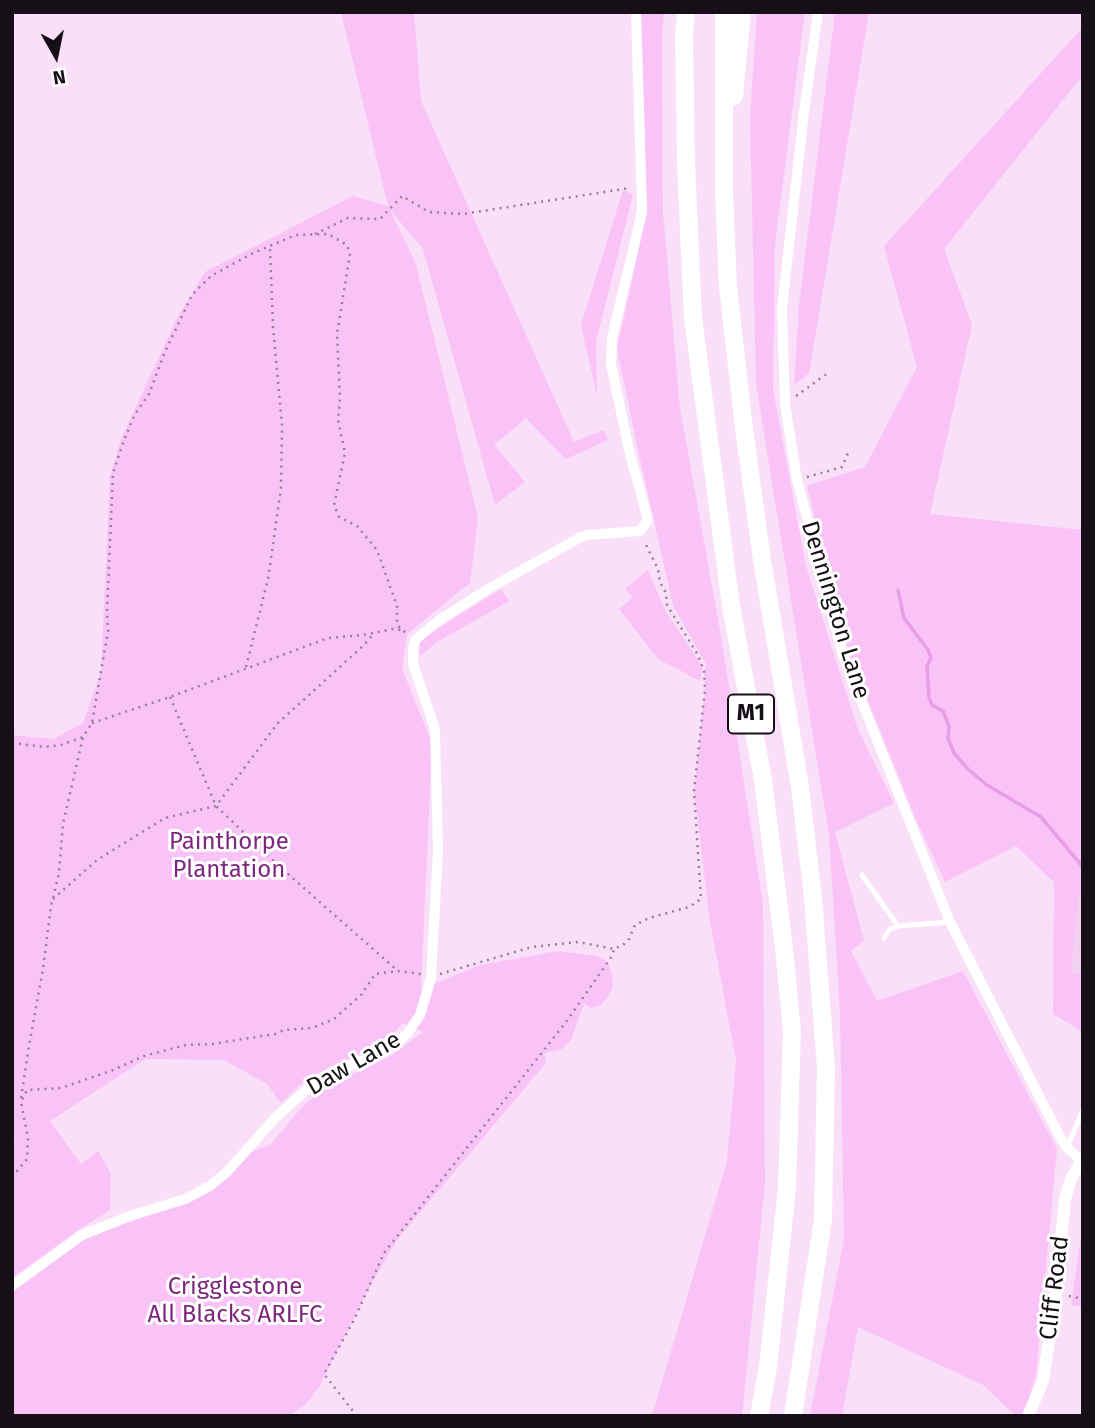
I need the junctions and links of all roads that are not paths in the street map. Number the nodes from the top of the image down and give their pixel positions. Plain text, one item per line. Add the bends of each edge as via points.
1 (636, 12) edge
2 (686, 12) edge
3 (724, 12) edge
4 (742, 12) edge
5 (818, 12) edge
6 (724, 192) junction
7 (862, 874) dead end
8 (950, 922) junction
9 (898, 926) junction
10 (884, 938) dead end
11 (1083, 1110) edge
12 (1068, 1148) junction
13 (1082, 1159) edge
14 (12, 1286) edge
15 (760, 1416) edge
16 (793, 1416) edge
17 (1028, 1416) edge

1 - 14 street, Daw Lane via 642,212 612,338 611,364 648,520 640,531 581,537 488,589 416,639 413,664 435,729 438,850 431,978 424,1007 407,1034 383,1052 318,1080 210,1186 82,1235
2 - 15 highway, M1 via 693,318 731,606 763,780 792,1031 787,1188
3 - 6 highway, M1
4 - 6 highway
5 - 8 street, Dennington Lane via 782,309 785,404 797,480 843,655
6 - 16 highway, M1 via 744,429 800,787 826,1069 823,1219
7 - 9 lane
8 - 9 lane
8 - 12 street, Dennington Lane
9 - 10 lane
11 - 12 lane
12 - 13 street, Dennington Lane
13 - 17 street, Cliff Road via 1065,1199 1043,1381

